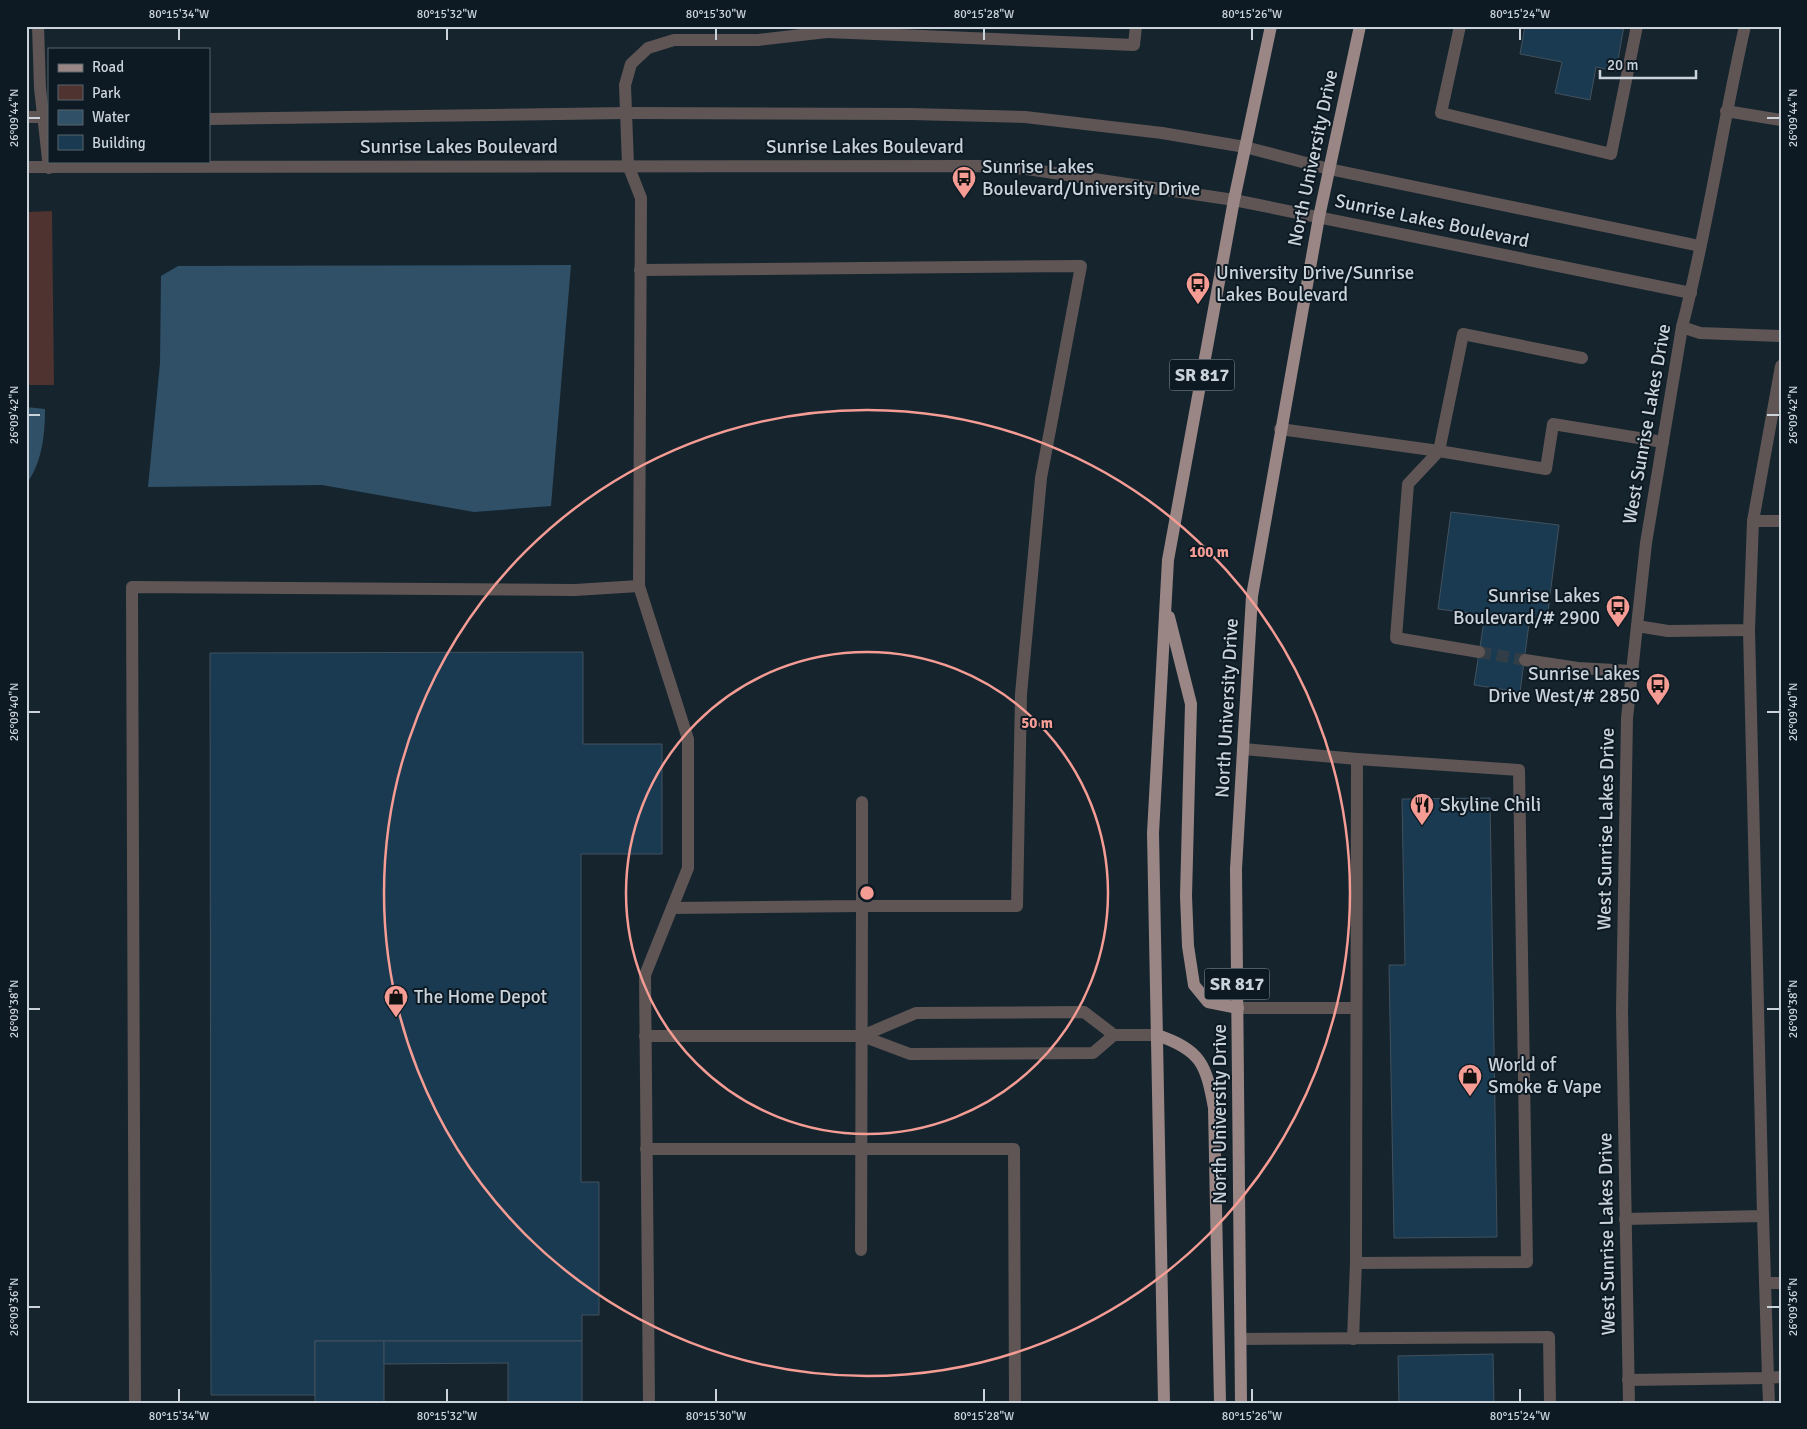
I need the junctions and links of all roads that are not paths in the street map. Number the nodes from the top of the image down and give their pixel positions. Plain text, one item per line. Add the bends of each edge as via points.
1 (38, 26) edge
2 (1136, 26) edge
3 (1271, 26) edge
4 (1360, 26) edge
5 (1460, 26) edge
6 (1637, 26) edge
7 (1746, 26) edge
8 (828, 29) edge
9 (1726, 111) junction
10 (626, 114) junction
11 (26, 117) edge
12 (46, 117) edge
13 (210, 119) edge
14 (1781, 120) edge
15 (1244, 147) junction
16 (48, 151) edge
17 (49, 162) edge
18 (628, 165) junction
19 (26, 167) edge
20 (49, 168) junction
21 (1329, 169) junction
22 (1234, 200) junction
23 (1319, 217) junction
24 (1700, 246) junction
25 (640, 270) junction
26 (1691, 293) junction
27 (1682, 328) junction
28 (1781, 336) edge
29 (1582, 358) dead end
30 (1781, 366) edge
31 (1280, 429) junction
32 (1663, 442) junction
33 (1439, 450) junction
34 (1781, 520) edge
35 (1753, 521) junction
36 (639, 586) junction
37 (1166, 605) junction
38 (1637, 626) junction
39 (1749, 630) junction
40 (1479, 652) tunnel mouth
41 (1524, 660) tunnel mouth
42 (1632, 672) junction
43 (1243, 748) junction
44 (1356, 759) junction
45 (862, 802) dead end
46 (862, 906) junction
47 (672, 908) junction
48 (1238, 1008) junction
49 (1356, 1008) junction
50 (1114, 1035) junction
51 (1157, 1035) junction
52 (645, 1036) junction
53 (862, 1036) junction
54 (646, 1149) junction
55 (862, 1149) junction
56 (1763, 1216) junction
57 (1626, 1219) junction
58 (861, 1250) dead end
59 (1356, 1263) junction
60 (1766, 1283) junction
61 (1781, 1283) edge
62 (1241, 1339) junction
63 (1353, 1339) junction
64 (1775, 1378) edge
65 (1628, 1380) junction
66 (135, 1403) edge
67 (649, 1403) edge
68 (1015, 1403) edge
69 (1164, 1403) edge
70 (1220, 1403) edge
71 (1241, 1403) edge
72 (1550, 1403) edge
73 (1629, 1403) edge
74 (1769, 1403) edge

1 - 12 street
2 - 8 street via 1134,45
3 - 15 main road, SR 817
4 - 21 main road, North University Drive / SR 817
5 - 6 street via 1440,113 1610,154
7 - 9 street, West Sunrise Lakes Drive
8 - 10 street via 758,40 674,40 648,48 631,64 625,84
9 - 14 street
9 - 24 street, West Sunrise Lakes Drive
10 - 13 street, Sunrise Lakes Boulevard
10 - 15 street, Sunrise Lakes Boulevard via 1025,117 1162,133
10 - 18 street
11 - 12 street
12 - 16 street
15 - 21 street, Sunrise Lakes Boulevard
15 - 22 main road, SR 817
17 - 20 street
18 - 20 street, Sunrise Lakes Boulevard
18 - 22 street, Sunrise Lakes Boulevard via 1027,168
18 - 25 street via 641,198
19 - 20 street, Sunrise Lakes Boulevard
21 - 23 main road, North University Drive / SR 817
21 - 24 street, Sunrise Lakes Boulevard
22 - 23 street, Sunrise Lakes Boulevard
22 - 37 main road, SR 817 via 1168,560
23 - 26 street, Sunrise Lakes Boulevard
23 - 31 main road, North University Drive / SR 817
24 - 26 street, West Sunrise Lakes Drive
25 - 36 street
25 - 46 street via 1081,266 1041,478 1021,694 1017,906
26 - 27 street, West Sunrise Lakes Drive
27 - 28 street via 1700,333
27 - 32 street, West Sunrise Lakes Drive
29 - 33 street via 1463,334
30 - 35 street
31 - 33 street
31 - 43 main road, North University Drive / SR 817 via 1252,596
32 - 33 street via 1553,424 1546,469
32 - 38 street, West Sunrise Lakes Drive via 1646,543
33 - 40 street via 1408,484 1396,638
34 - 35 street
35 - 39 street
36 - 47 street via 688,739 688,868
36 - 66 street via 575,590 132,587
37 - 48 main road via 1191,704 1186,896 1194,985 1208,1002
37 - 51 main road, SR 817 via 1153,832
38 - 39 street via 1668,631
38 - 42 street, West Sunrise Lakes Drive
39 - 56 street
41 - 42 street
42 - 57 street, West Sunrise Lakes Drive via 1627,718 1622,1010
43 - 44 street
43 - 48 main road, North University Drive / SR 817 via 1236,869
44 - 49 street
44 - 59 street via 1519,770 1527,1262
45 - 46 street
46 - 47 street
46 - 53 street
47 - 52 street via 645,975
48 - 49 street
48 - 62 main road, North University Drive / SR 817
49 - 59 street
50 - 51 street
50 - 53 street via 1093,1053 910,1054
50 - 53 street via 1084,1012 1074,1012 916,1013
51 - 69 main road, SR 817
51 - 70 main road via 1181,1043 1198,1058 1209,1081 1214,1108
52 - 53 street
52 - 54 street
53 - 55 street
54 - 55 street
54 - 67 street
55 - 58 street
55 - 68 street via 1014,1149
56 - 57 street
56 - 60 street
57 - 65 street, West Sunrise Lakes Drive
59 - 63 street
60 - 61 street
60 - 64 street
62 - 63 street
62 - 71 main road, North University Drive / SR 817
63 - 72 street via 1549,1336
64 - 65 street
64 - 74 street
65 - 73 street, West Sunrise Lakes Drive

